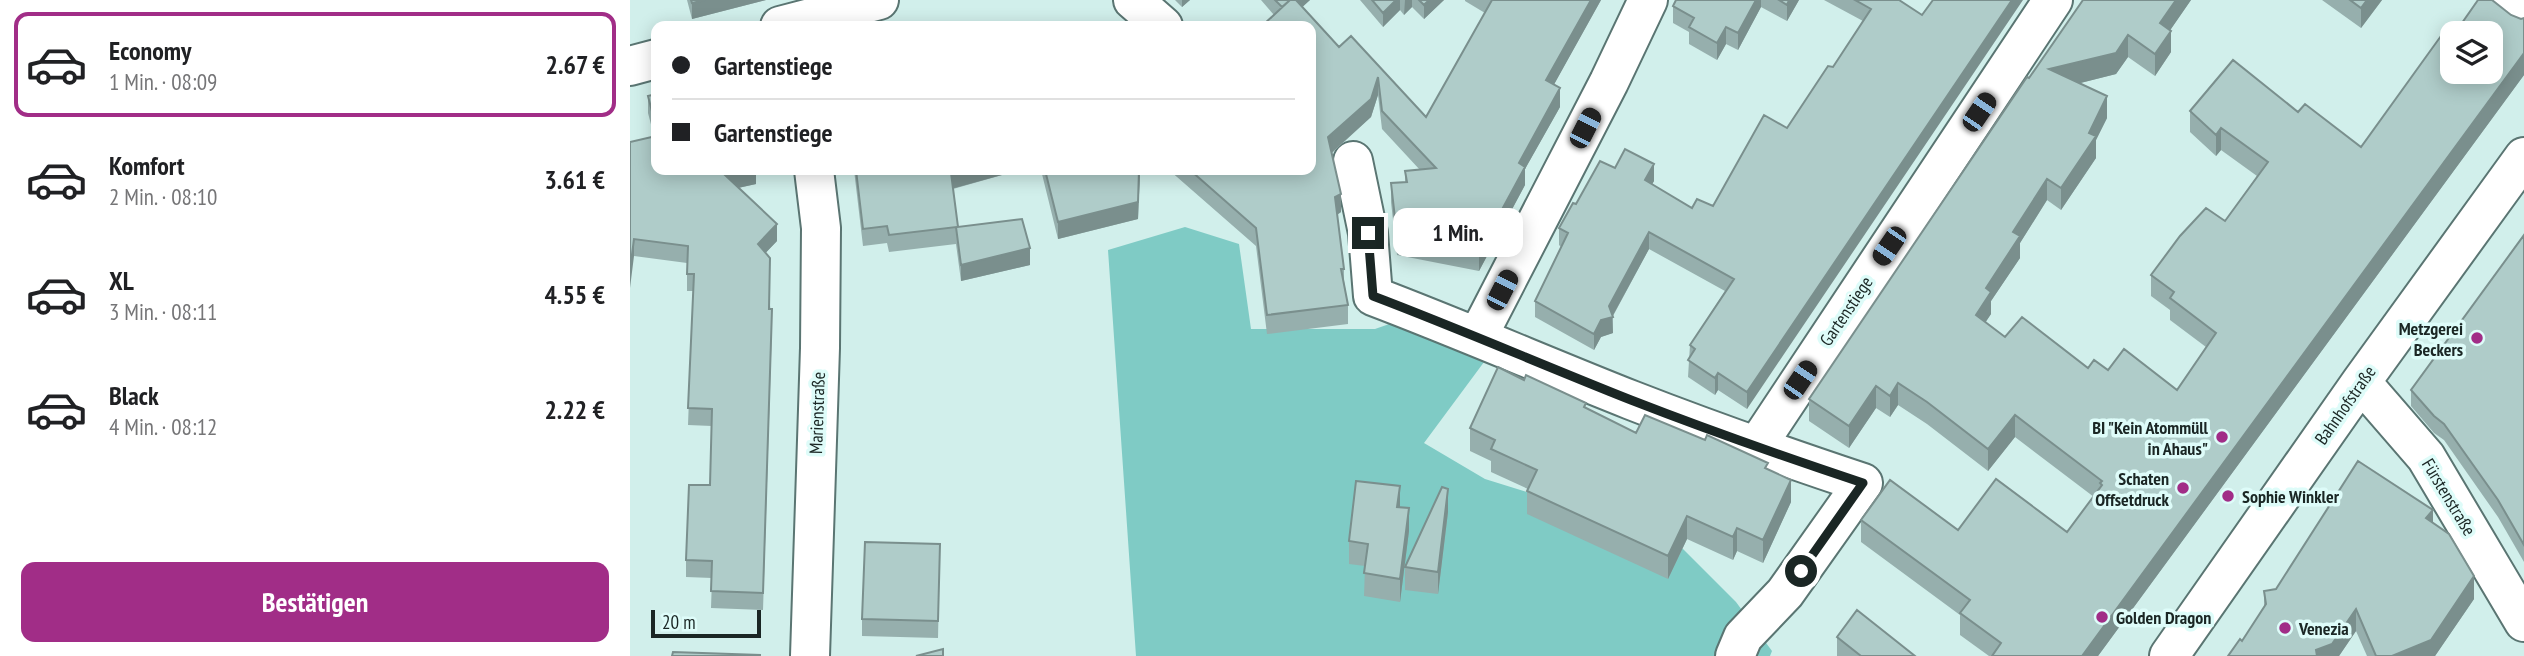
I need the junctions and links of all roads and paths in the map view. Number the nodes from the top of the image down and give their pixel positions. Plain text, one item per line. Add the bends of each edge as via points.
1 (879, 0) edge
2 (1133, 0) edge
3 (1648, 0) edge
4 (2053, 0) edge
5 (2498, 0) edge
6 (2524, 19) edge
7 (801, 21) edge
8 (1157, 21) edge
9 (651, 60) edge
10 (630, 66) edge
11 (2524, 157) edge
12 (1353, 161) dead end
13 (815, 175) edge
14 (1478, 336) junction
15 (2361, 382) junction
16 (1756, 447) junction
17 (2524, 622) edge
18 (810, 656) edge
19 (1734, 656) edge
20 (2169, 656) edge

1 - 7 street
2 - 8 street
3 - 14 street
4 - 16 street, Gartenstiege
5 - 6 street
9 - 10 street
11 - 15 street, Bahnhofstraße
12 - 14 street via 1368,233 1373,296
13 - 18 street, Marienstraße via 821,228 820,348
14 - 16 street
15 - 17 street, Fürstenstraße via 2426,457
15 - 20 street, Bahnhofstraße
16 - 19 street via 1863,483 1785,593 1743,637

